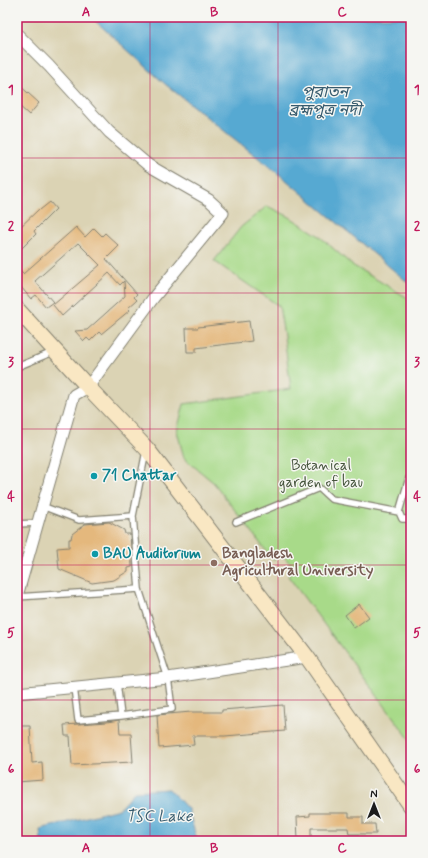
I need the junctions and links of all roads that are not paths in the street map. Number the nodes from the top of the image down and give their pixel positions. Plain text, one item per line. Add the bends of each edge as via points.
1 (17, 34) edge
2 (17, 309) edge
3 (56, 351) junction
4 (17, 366) edge
5 (88, 387) junction
6 (147, 450) junction
7 (411, 476) edge
8 (42, 506) junction
9 (399, 512) junction
10 (133, 516) junction
11 (411, 519) edge
12 (236, 522) dead end
13 (37, 523) junction
14 (17, 524) edge
15 (139, 589) junction
16 (17, 596) edge
17 (307, 657) junction
18 (168, 678) junction
19 (117, 683) junction
20 (74, 687) junction
21 (17, 693) edge
22 (121, 716) junction
23 (411, 806) edge

1 - 5 street via 109,132 148,165 209,200 223,213 154,297
2 - 3 main road
3 - 4 lane
3 - 5 main road
5 - 6 main road
5 - 8 street via 74,395
6 - 10 lane
6 - 17 main road
7 - 9 lane
8 - 10 lane via 79,520
8 - 13 street
9 - 11 lane via 402,519
9 - 12 lane via 331,499 319,488
10 - 15 lane
13 - 14 lane
13 - 16 street
15 - 16 lane
15 - 18 lane
17 - 18 street
17 - 23 main road
18 - 19 street
18 - 22 lane via 172,709
19 - 20 street
19 - 22 lane
20 - 21 street
20 - 22 lane via 78,720

